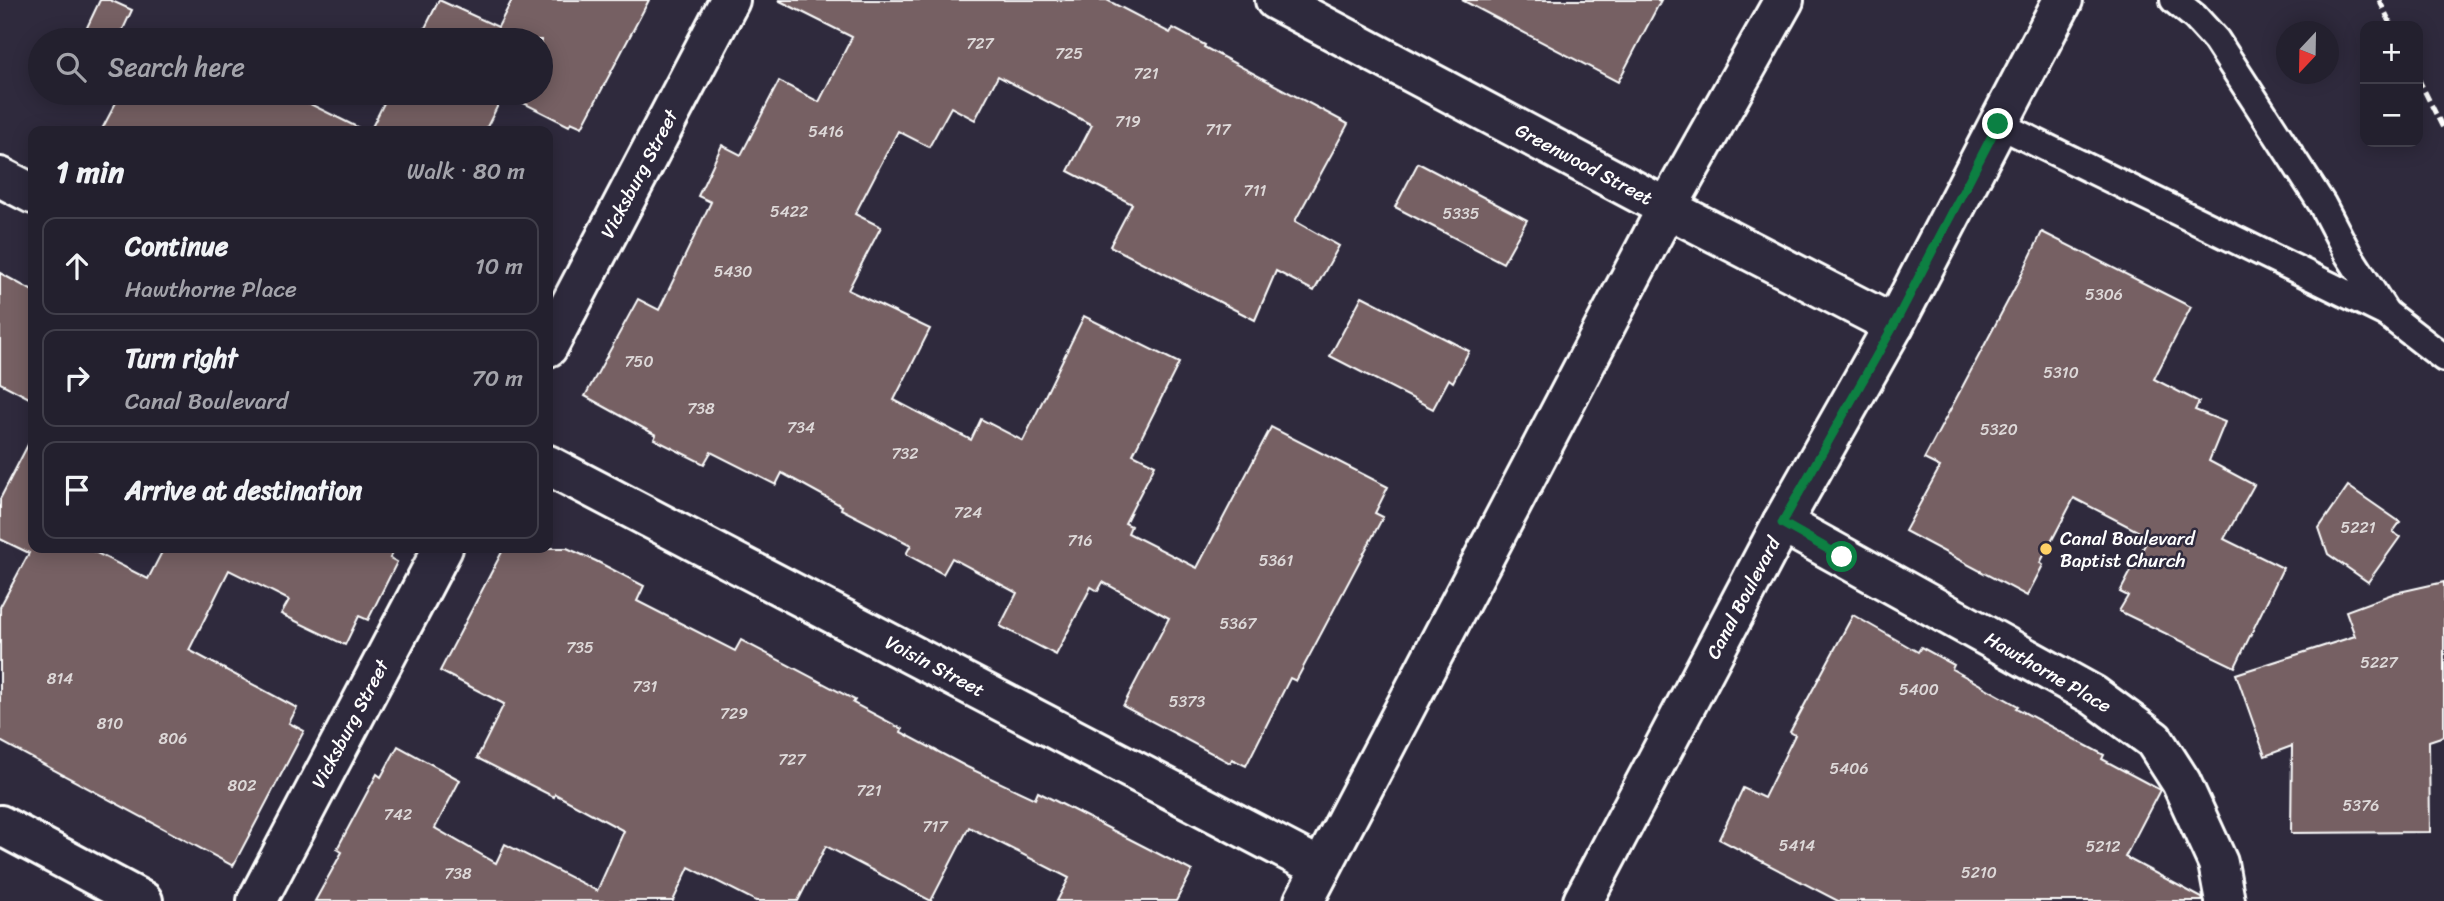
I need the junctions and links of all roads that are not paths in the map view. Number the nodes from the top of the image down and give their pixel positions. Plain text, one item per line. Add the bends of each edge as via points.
1 (730, 0) edge
2 (1275, 0) edge
3 (1784, 0) edge
4 (2063, 0) edge
5 (2174, 0) edge
6 (1998, 124) junction
7 (0, 177) edge
8 (28, 191) edge
9 (1667, 208) junction
10 (2386, 313) junction
11 (1894, 325) junction
12 (553, 338) edge
13 (2444, 358) edge
14 (553, 468) edge
15 (1782, 523) junction
16 (440, 553) edge
17 (0, 825) edge
18 (1313, 885) edge
19 (143, 901) edge
20 (257, 901) edge
21 (1583, 901) edge
22 (2225, 901) edge

1 - 12 street, Vicksburg Street
2 - 9 street, Greenwood Street
3 - 9 street
4 - 6 street, Canal Boulevard
5 - 10 lane via 2216,40
6 - 10 lane
6 - 11 street, Canal Boulevard
7 - 8 street
9 - 11 street, Greenwood Street
9 - 18 street
10 - 13 lane
11 - 15 street, Canal Boulevard
14 - 18 street, Voisin Street
15 - 21 street, Canal Boulevard
15 - 22 street, Hawthorne Place via 2093,695 2154,740 2181,782 2218,863
16 - 20 street, Vicksburg Street
17 - 19 street

